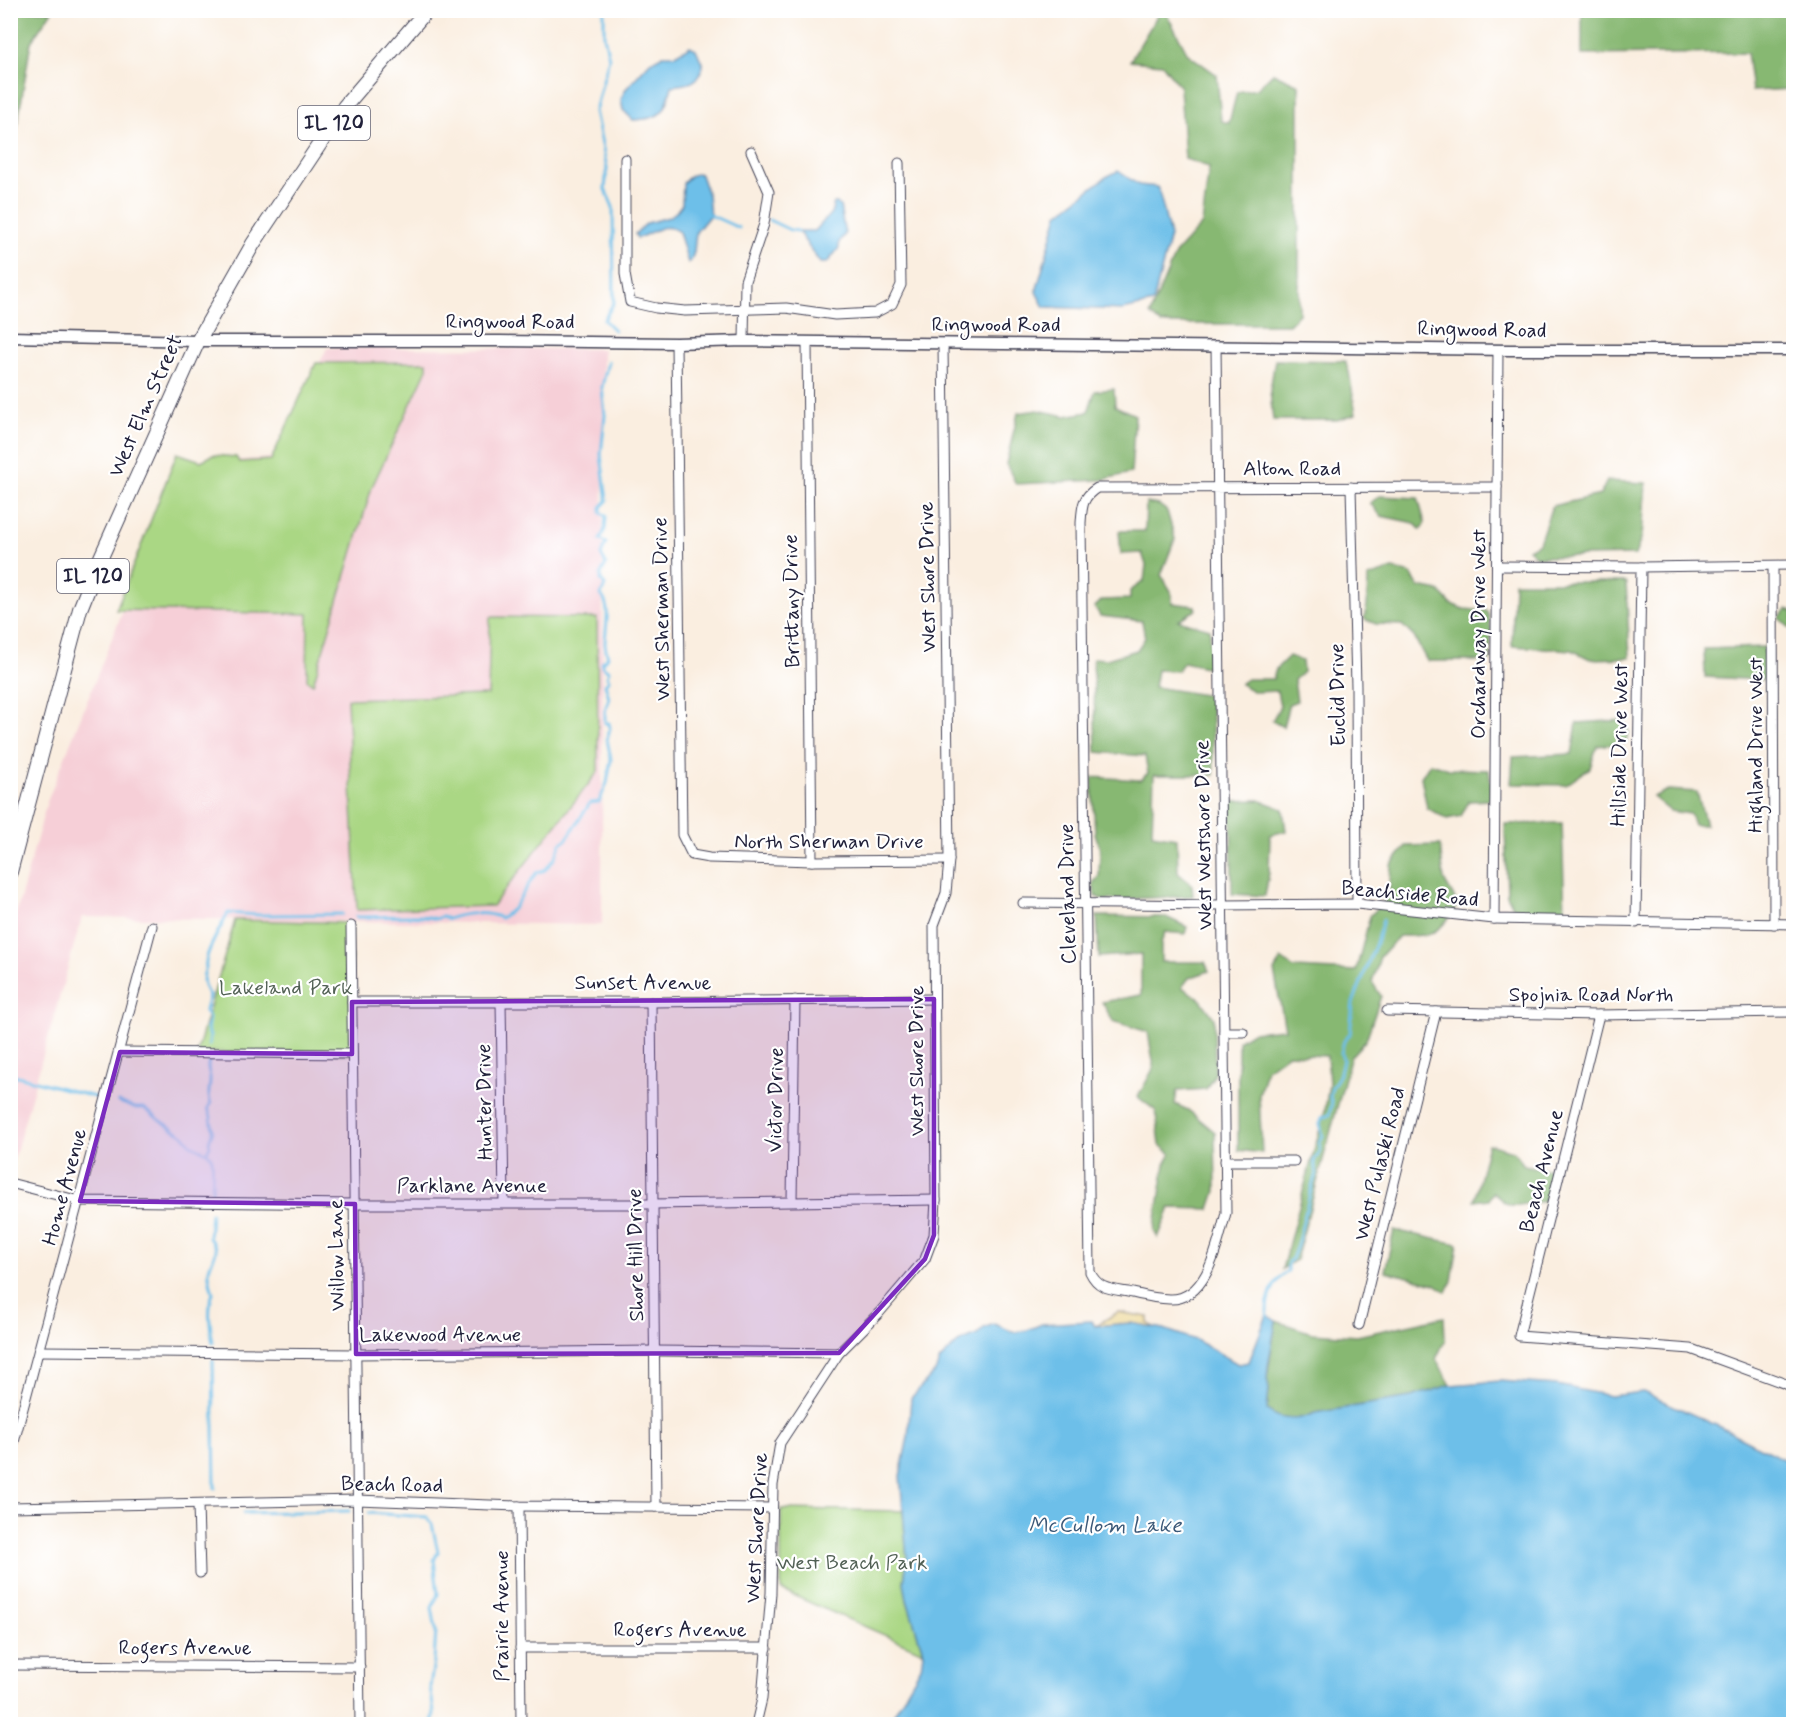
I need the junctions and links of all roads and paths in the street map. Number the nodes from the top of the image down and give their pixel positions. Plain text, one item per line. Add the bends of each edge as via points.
1 (427, 10) edge
2 (752, 152) dead end
3 (624, 159) dead end
4 (899, 163) dead end
5 (744, 308) junction
6 (10, 337) edge
7 (198, 341) junction
8 (744, 341) junction
9 (807, 342) junction
10 (676, 343) junction
11 (943, 344) junction
12 (1216, 346) junction
13 (1498, 350) junction
14 (1794, 350) edge
15 (1351, 487) junction
16 (1497, 487) junction
17 (1216, 488) junction
18 (1088, 493) joint
19 (1794, 565) edge
20 (1498, 566) junction
21 (1773, 566) junction
22 (1641, 567) junction
23 (709, 858) joint
24 (949, 860) junction
25 (812, 861) junction
26 (10, 872) edge
27 (1023, 903) dead end
28 (1086, 904) junction
29 (1357, 904) junction
30 (1223, 905) junction
31 (1494, 919) junction
32 (1636, 923) junction
33 (1774, 924) junction
34 (1794, 924) edge
35 (152, 926) dead end
36 (351, 926) dead end
37 (934, 999) junction
38 (795, 1000) junction
39 (501, 1001) junction
40 (352, 1002) junction
41 (651, 1002) junction
42 (1387, 1011) dead end
43 (1436, 1012) junction
44 (1794, 1012) edge
45 (1599, 1015) junction
46 (1224, 1032) junction
47 (1244, 1032) dead end
48 (120, 1052) junction
49 (352, 1054) junction
50 (1225, 1161) junction
51 (1294, 1161) dead end
52 (10, 1183) edge
53 (936, 1200) junction
54 (80, 1201) junction
55 (792, 1201) junction
56 (504, 1203) junction
57 (355, 1204) junction
58 (652, 1204) junction
59 (1171, 1300) joint
60 (1359, 1325) dead end
61 (40, 1351) junction
62 (656, 1351) junction
63 (839, 1353) junction
64 (356, 1354) junction
65 (1794, 1387) edge
66 (10, 1457) edge
67 (357, 1500) junction
68 (198, 1505) junction
69 (519, 1506) junction
70 (10, 1507) edge
71 (656, 1507) junction
72 (772, 1508) junction
73 (200, 1574) dead end
74 (520, 1648) junction
75 (767, 1648) junction
76 (10, 1665) edge
77 (360, 1667) junction
78 (360, 1725) edge
79 (521, 1725) edge
80 (756, 1725) edge

1 - 7 main road, West Elm Street / IL 120 via 345,106 253,244
2 - 5 street via 769,192 764,224 745,281
3 - 5 street via 624,274 630,302 685,311
4 - 5 street via 901,285 892,304 875,313 835,315 786,308
5 - 8 street
6 - 7 street, Ringwood Road
7 - 10 street, Ringwood Road
7 - 26 main road, West Elm Street / IL 120 via 80,609
8 - 9 street, Ringwood Road
8 - 10 street, Ringwood Road
9 - 11 street, Ringwood Road
9 - 25 street, Brittany Drive
10 - 23 street, West Sherman Drive via 682,835 692,855
11 - 12 street, Ringwood Road
11 - 24 street, West Shore Drive
12 - 13 street, Ringwood Road
12 - 17 street, West Westshore Drive
13 - 14 street, Ringwood Road
13 - 16 street, Orchardway Drive West
15 - 16 street, Alton Road
15 - 17 street, Alton Road
15 - 29 street, Euclid Drive
16 - 20 street, Orchardway Drive West
17 - 18 street, Alton Road via 1096,489
17 - 30 street, West Westshore Drive
18 - 28 street, Cleveland Drive via 1081,523
19 - 21 street
20 - 22 street
20 - 31 street, Orchardway Drive West
21 - 22 street
21 - 33 street, Highland Drive West
22 - 32 street, Hillside Drive West
23 - 25 street, North Sherman Drive
24 - 25 street, North Sherman Drive
24 - 37 street, West Shore Drive via 945,893 934,925
27 - 28 street, Beachside Road
28 - 30 street, Beachside Road
28 - 59 street, Cleveland Drive via 1090,1272 1105,1289
29 - 30 street, Beachside Road
29 - 31 street, Beachside Road
30 - 46 street, West Westshore Drive
31 - 32 street, Beachside Road
32 - 33 street, Beachside Road
33 - 34 street, Beachside Road
35 - 48 street, Home Avenue
36 - 40 street, Willow Lane
37 - 38 street, Sunset Avenue
37 - 53 street, West Shore Drive
38 - 41 street, Sunset Avenue
38 - 55 street, Victor Drive
39 - 40 street, Sunset Avenue
39 - 41 street, Sunset Avenue
39 - 56 street, Hunter Drive
40 - 49 street, Willow Lane
41 - 58 street, Shore Hill Drive
42 - 43 street, Spojnia Road North
43 - 45 street, Spojnia Road North
43 - 60 street, West Pulaski Road
44 - 45 street, Spojnia Road North
45 - 65 street, Beach Avenue via 1519,1336 1691,1349
46 - 47 street
46 - 50 street, West Westshore Drive
48 - 49 street
48 - 54 street, Home Avenue
49 - 57 street, Willow Lane
50 - 51 street
50 - 59 street, West Westshore Drive via 1226,1213 1212,1262 1189,1295
52 - 54 street, Parklane Avenue
53 - 55 street, Parklane Avenue
53 - 63 street, West Shore Drive via 934,1235 925,1259
54 - 57 street, Parklane Avenue
54 - 61 street, Home Avenue
55 - 58 street, Parklane Avenue
56 - 57 street, Parklane Avenue
56 - 58 street, Parklane Avenue
57 - 64 street, Willow Lane
58 - 62 street, Shore Hill Drive
61 - 64 street, Lakewood Avenue
61 - 66 street, Home Avenue
62 - 63 street, Lakewood Avenue
62 - 64 street, Lakewood Avenue
62 - 71 street, Shore Hill Drive
63 - 72 street, West Shore Drive via 780,1443
64 - 67 street, Willow Lane
67 - 68 street, Beach Road
67 - 69 street, Beach Road
67 - 77 street, Willow Lane
68 - 70 street, Beach Road
68 - 73 street
69 - 71 street, Beach Road
69 - 74 street, Prairie Avenue
71 - 72 street, Beach Road
72 - 75 street, West Shore Drive
74 - 75 street, Rogers Avenue
74 - 79 street, Prairie Avenue
75 - 80 street, West Shore Drive
76 - 77 street, Rogers Avenue
77 - 78 street, Willow Lane

